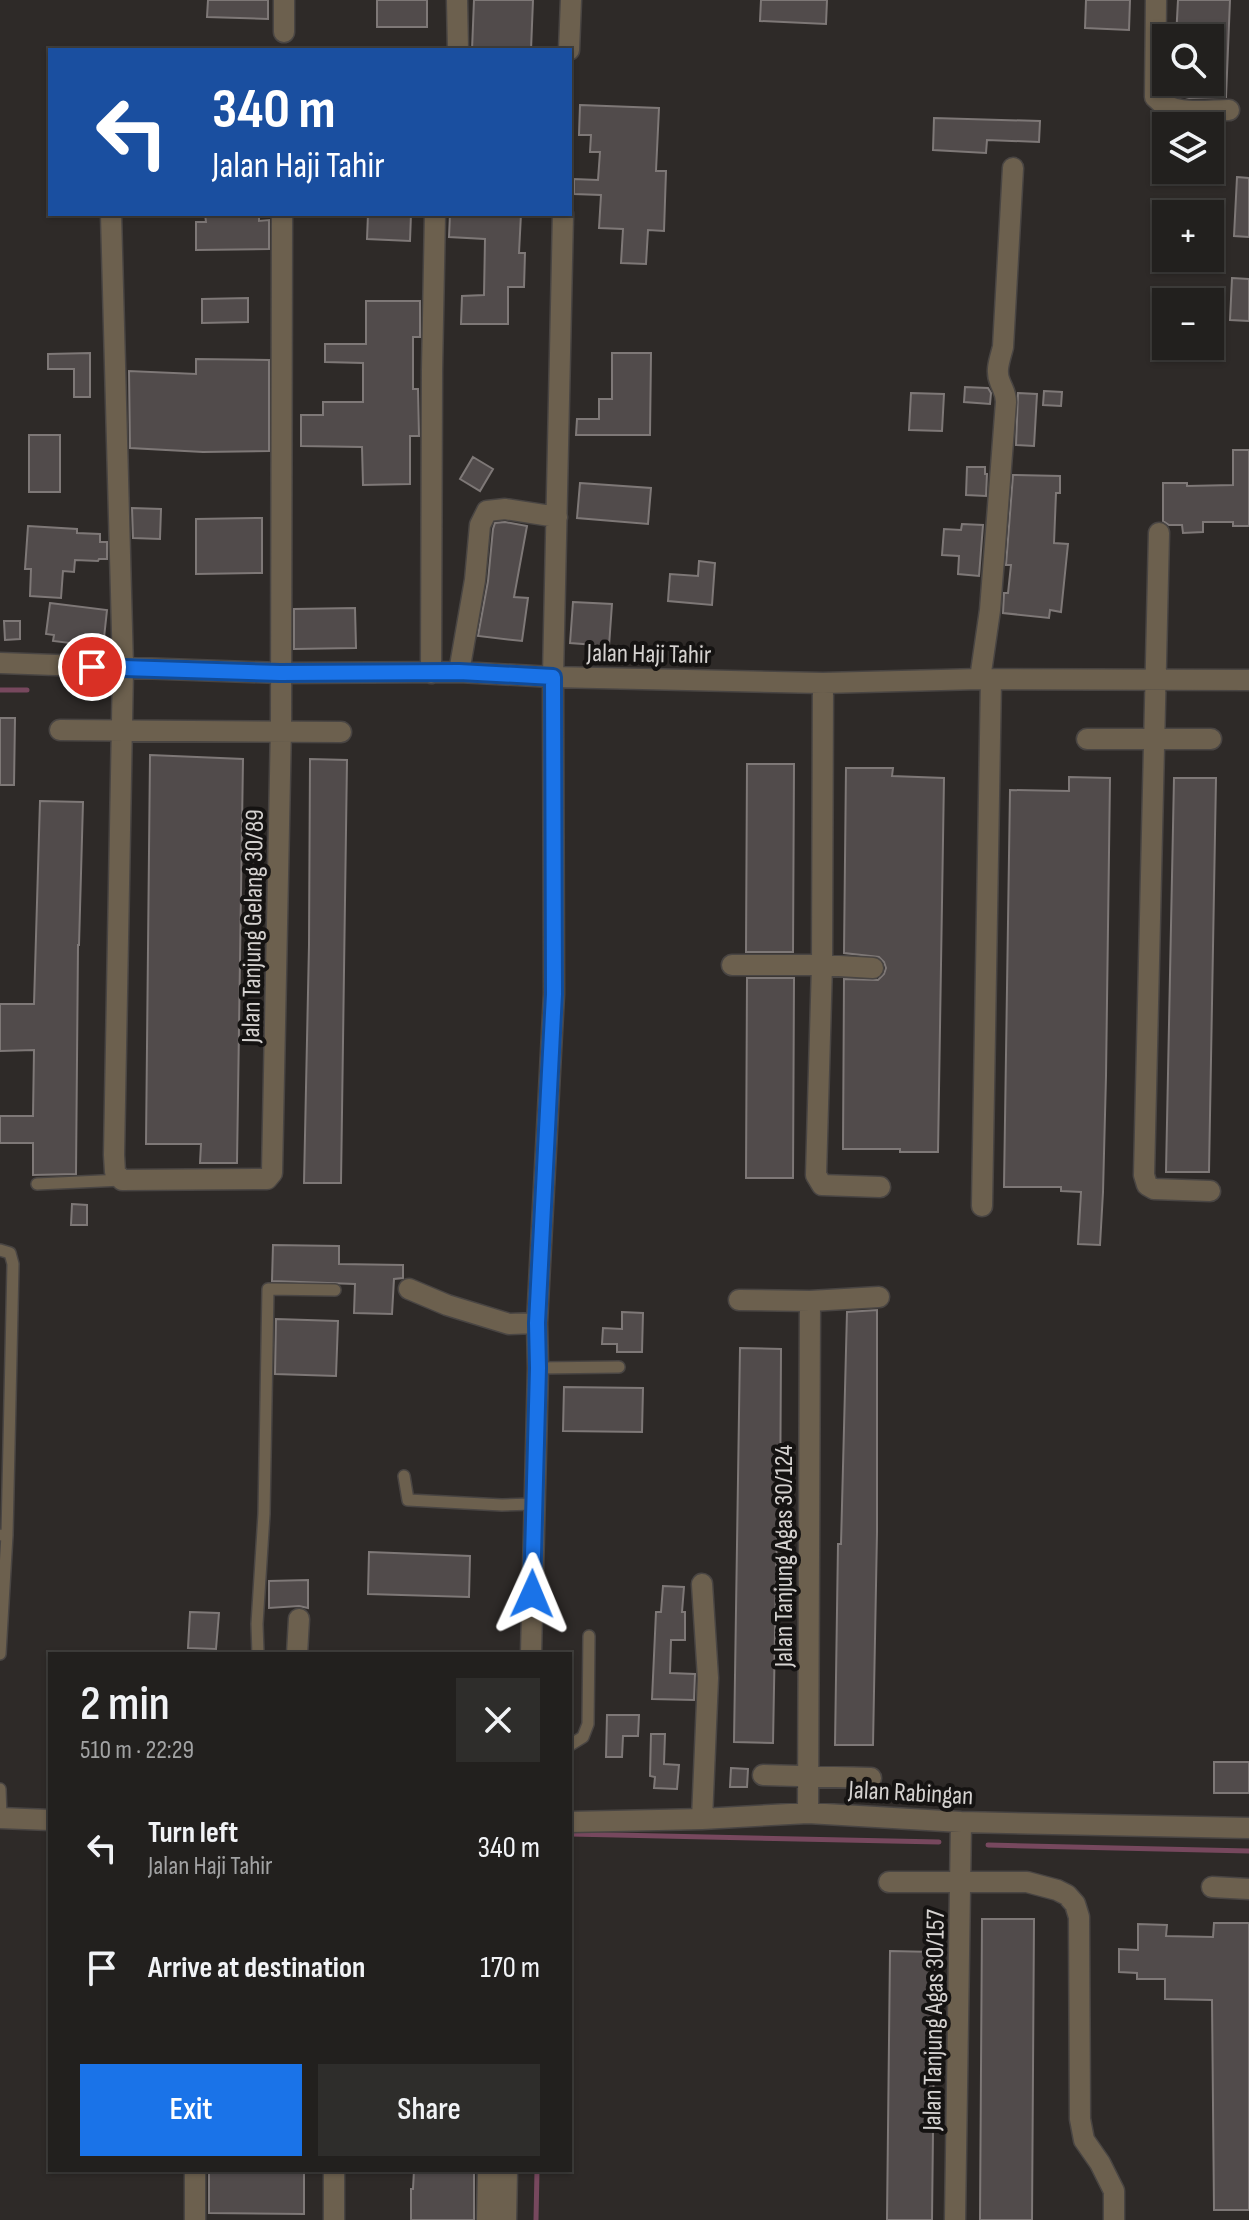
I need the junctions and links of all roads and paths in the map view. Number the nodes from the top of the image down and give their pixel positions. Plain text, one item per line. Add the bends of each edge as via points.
1 (284, 0) edge
2 (457, 0) edge
3 (571, 0) edge
4 (1156, 0) edge
5 (284, 32) dead end
6 (458, 48) edge
7 (569, 48) edge
8 (1229, 110) dead end
9 (1013, 168) dead end
10 (111, 216) edge
11 (282, 216) edge
12 (435, 216) edge
13 (563, 216) edge
14 (557, 517) junction
15 (1159, 533) dead end
16 (0, 663) edge
17 (123, 668) junction
18 (459, 672) junction
19 (280, 673) junction
20 (431, 673) junction
21 (553, 677) junction
22 (985, 679) junction
23 (1249, 680) edge
24 (1156, 681) junction
25 (823, 683) junction
26 (60, 730) dead end
27 (122, 731) junction
28 (281, 731) junction
29 (341, 732) dead end
30 (1087, 739) dead end
31 (1155, 739) junction
32 (1211, 739) dead end
33 (732, 965) dead end
34 (822, 965) junction
35 (873, 968) dead end
36 (122, 1180) junction
37 (37, 1184) dead end
38 (880, 1187) dead end
39 (1210, 1191) dead end
40 (982, 1206) dead end
41 (0, 1250) edge
42 (409, 1289) dead end
43 (335, 1290) dead end
44 (879, 1297) dead end
45 (739, 1300) dead end
46 (810, 1301) junction
47 (537, 1323) junction
48 (619, 1367) dead end
49 (538, 1368) junction
50 (404, 1476) dead end
51 (534, 1504) junction
52 (3, 1536) edge
53 (702, 1584) dead end
54 (299, 1619) dead end
55 (589, 1636) dead end
56 (258, 1652) edge
57 (297, 1652) edge
58 (531, 1652) edge
59 (0, 1654) edge
60 (572, 1744) edge
61 (763, 1775) dead end
62 (809, 1776) junction
63 (871, 1778) dead end
64 (0, 1789) edge
65 (808, 1813) junction
66 (0, 1818) edge
67 (702, 1819) junction
68 (48, 1820) edge
69 (572, 1822) edge
70 (961, 1822) junction
71 (1249, 1828) edge
72 (889, 1882) dead end
73 (962, 1882) junction
74 (1212, 1887) dead end
75 (1249, 1889) edge
76 (195, 2172) edge
77 (334, 2172) edge
78 (488, 2172) edge
79 (507, 2172) edge
80 (195, 2220) edge
81 (334, 2220) edge
82 (487, 2220) edge
83 (506, 2220) edge
84 (955, 2220) edge
85 (1114, 2220) edge

1 - 5 street
2 - 6 street
3 - 7 street
4 - 8 street via 1155,97 1176,110
9 - 22 street via 1003,347 997,370 1006,402
10 - 17 street
11 - 19 street, Jalan Tanjung Gelang 30/89
12 - 20 street
13 - 14 street
14 - 18 street via 487,511 480,525
14 - 21 street
15 - 24 street
16 - 17 street, Jalan Haji Tahir
17 - 19 street, Jalan Haji Tahir
17 - 27 street
18 - 20 street, Jalan Haji Tahir
18 - 21 street, Jalan Haji Tahir
19 - 20 street, Jalan Haji Tahir
19 - 28 street, Jalan Tanjung Gelang 30/89
21 - 25 street, Jalan Haji Tahir
21 - 47 street via 554,994
22 - 24 street, Jalan Haji Tahir
22 - 25 street, Jalan Haji Tahir
22 - 40 street
23 - 24 street, Jalan Haji Tahir
24 - 31 street
25 - 34 street
26 - 27 street
27 - 28 street
27 - 36 street via 114,1155 115,1172
28 - 29 street
28 - 36 street, Jalan Tanjung Gelang 30/89 via 272,1173 267,1179
30 - 31 street
31 - 32 street
31 - 39 street via 1144,1175 1154,1189
33 - 34 street
34 - 35 street
34 - 38 street via 816,1175 822,1185
36 - 37 lane
41 - 52 lane via 10,1253 13,1264
42 - 47 street via 509,1324
43 - 56 lane via 268,1289
44 - 46 street
45 - 46 street
46 - 62 street, Jalan Tanjung Agas 30/124
47 - 49 street
48 - 49 lane
49 - 51 street
50 - 51 lane via 408,1500
51 - 58 street
52 - 59 lane
53 - 67 street via 708,1678
54 - 57 street
55 - 60 lane via 588,1724 583,1737
61 - 62 street
62 - 63 street
62 - 65 street, Jalan Tanjung Agas 30/124
64 - 66 lane
65 - 67 street, Jalan Rabingan
65 - 70 street, Jalan Rabingan
66 - 68 street
67 - 69 street, Jalan Rabingan
70 - 71 street, Jalan Rabingan
70 - 73 street, Jalan Tanjung Agas 30/157
72 - 73 street
73 - 84 street, Jalan Tanjung Agas 30/157
73 - 85 street via 1027,1882 1057,1890 1075,1904 1080,2119 1084,2140 1114,2191
74 - 75 street
76 - 80 street
77 - 81 street
78 - 82 street
79 - 83 street

